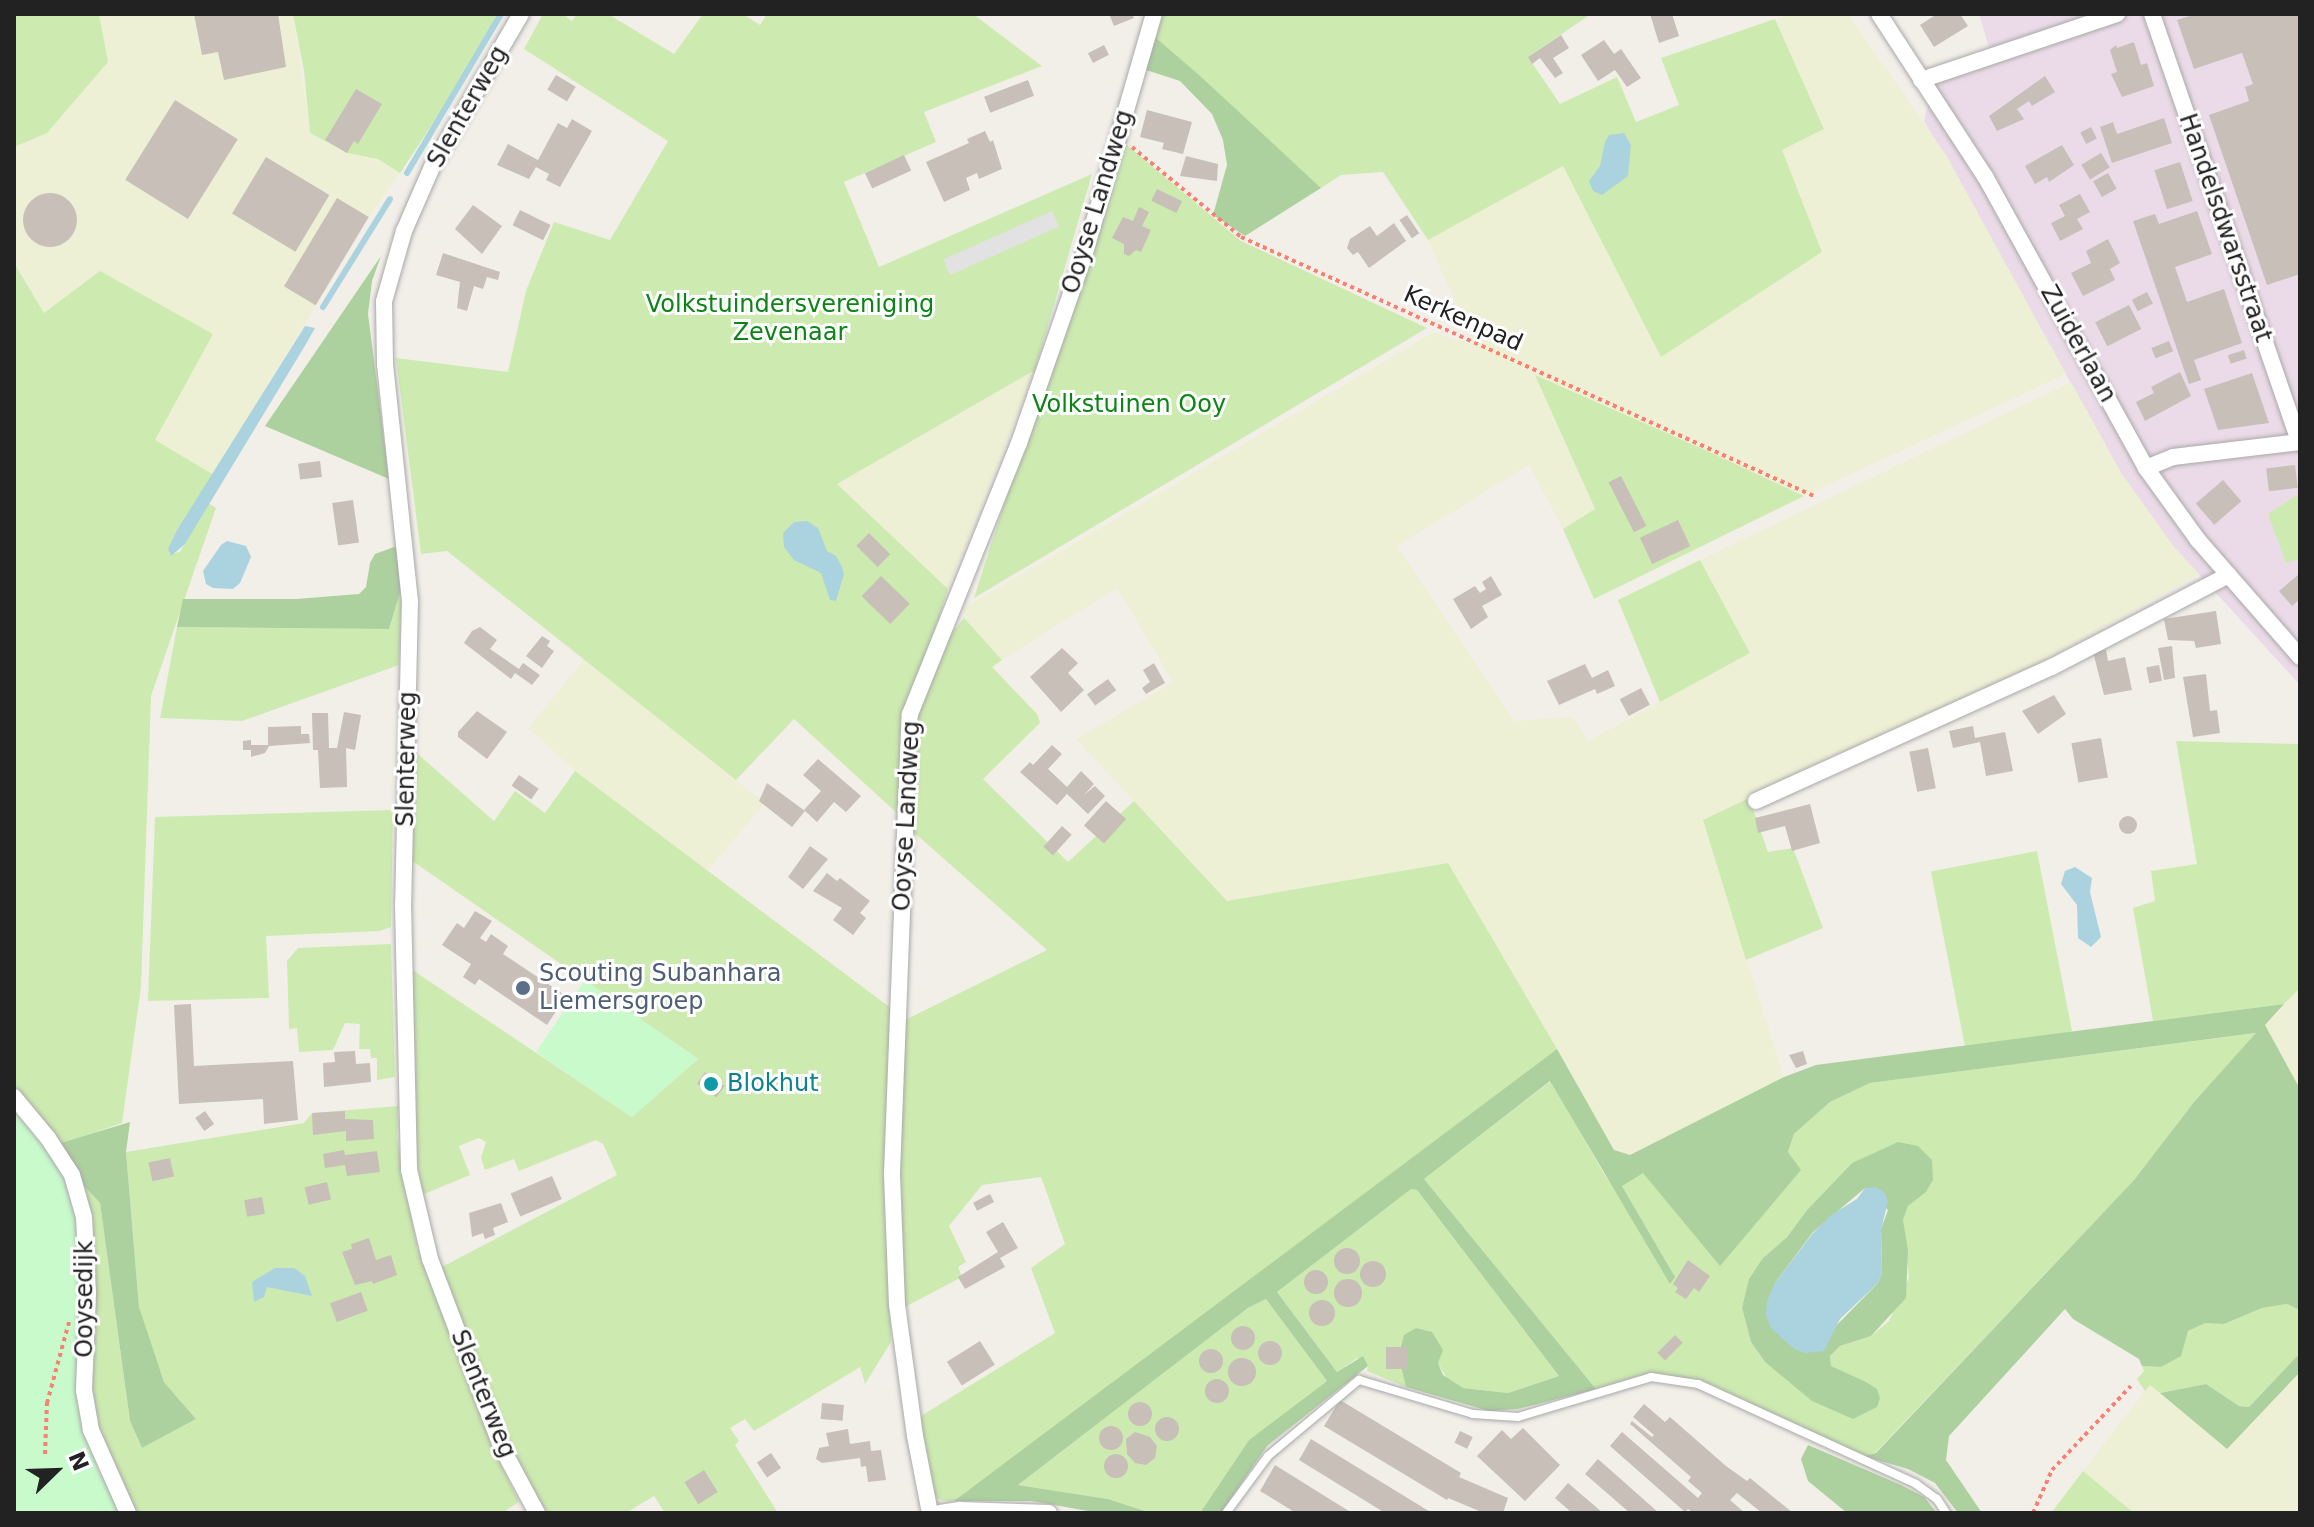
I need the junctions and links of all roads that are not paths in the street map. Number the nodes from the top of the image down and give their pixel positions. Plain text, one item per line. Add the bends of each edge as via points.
1 (521, 14) edge
2 (1154, 14) edge
3 (1879, 14) edge
4 (2117, 14) edge
5 (2152, 14) edge
6 (1921, 80) junction
7 (2300, 442) edge
8 (2146, 468) junction
9 (2229, 575) junction
10 (2300, 657) edge
11 (1756, 801) dead end
12 (14, 1097) edge
13 (128, 1513) edge
14 (537, 1513) edge
15 (930, 1513) edge
16 (940, 1513) edge
17 (1049, 1513) edge
18 (1226, 1513) edge
19 (1946, 1513) edge

1 - 14 street, Slenterweg via 432,167 404,231 384,301 385,364 410,601 403,904 409,1170 430,1259 501,1446
2 - 15 street, Ooyse Landweg via 1084,256 1019,443 910,714 892,1173 897,1305
3 - 6 street, Zuiderlaan
4 - 6 street
5 - 7 street, Handelsdwarsstraat
6 - 8 street, Zuiderlaan via 1986,178
7 - 8 street via 2173,457
8 - 9 street, Zuiderlaan
9 - 10 street, Zuiderlaan
9 - 11 street via 2052,667
12 - 13 street, Ooysedijk via 72,1175 84,1217 84,1390 91,1430
16 - 17 street
18 - 19 lane via 1268,1456 1359,1380 1473,1414 1518,1417 1651,1377 1698,1384 1916,1484

